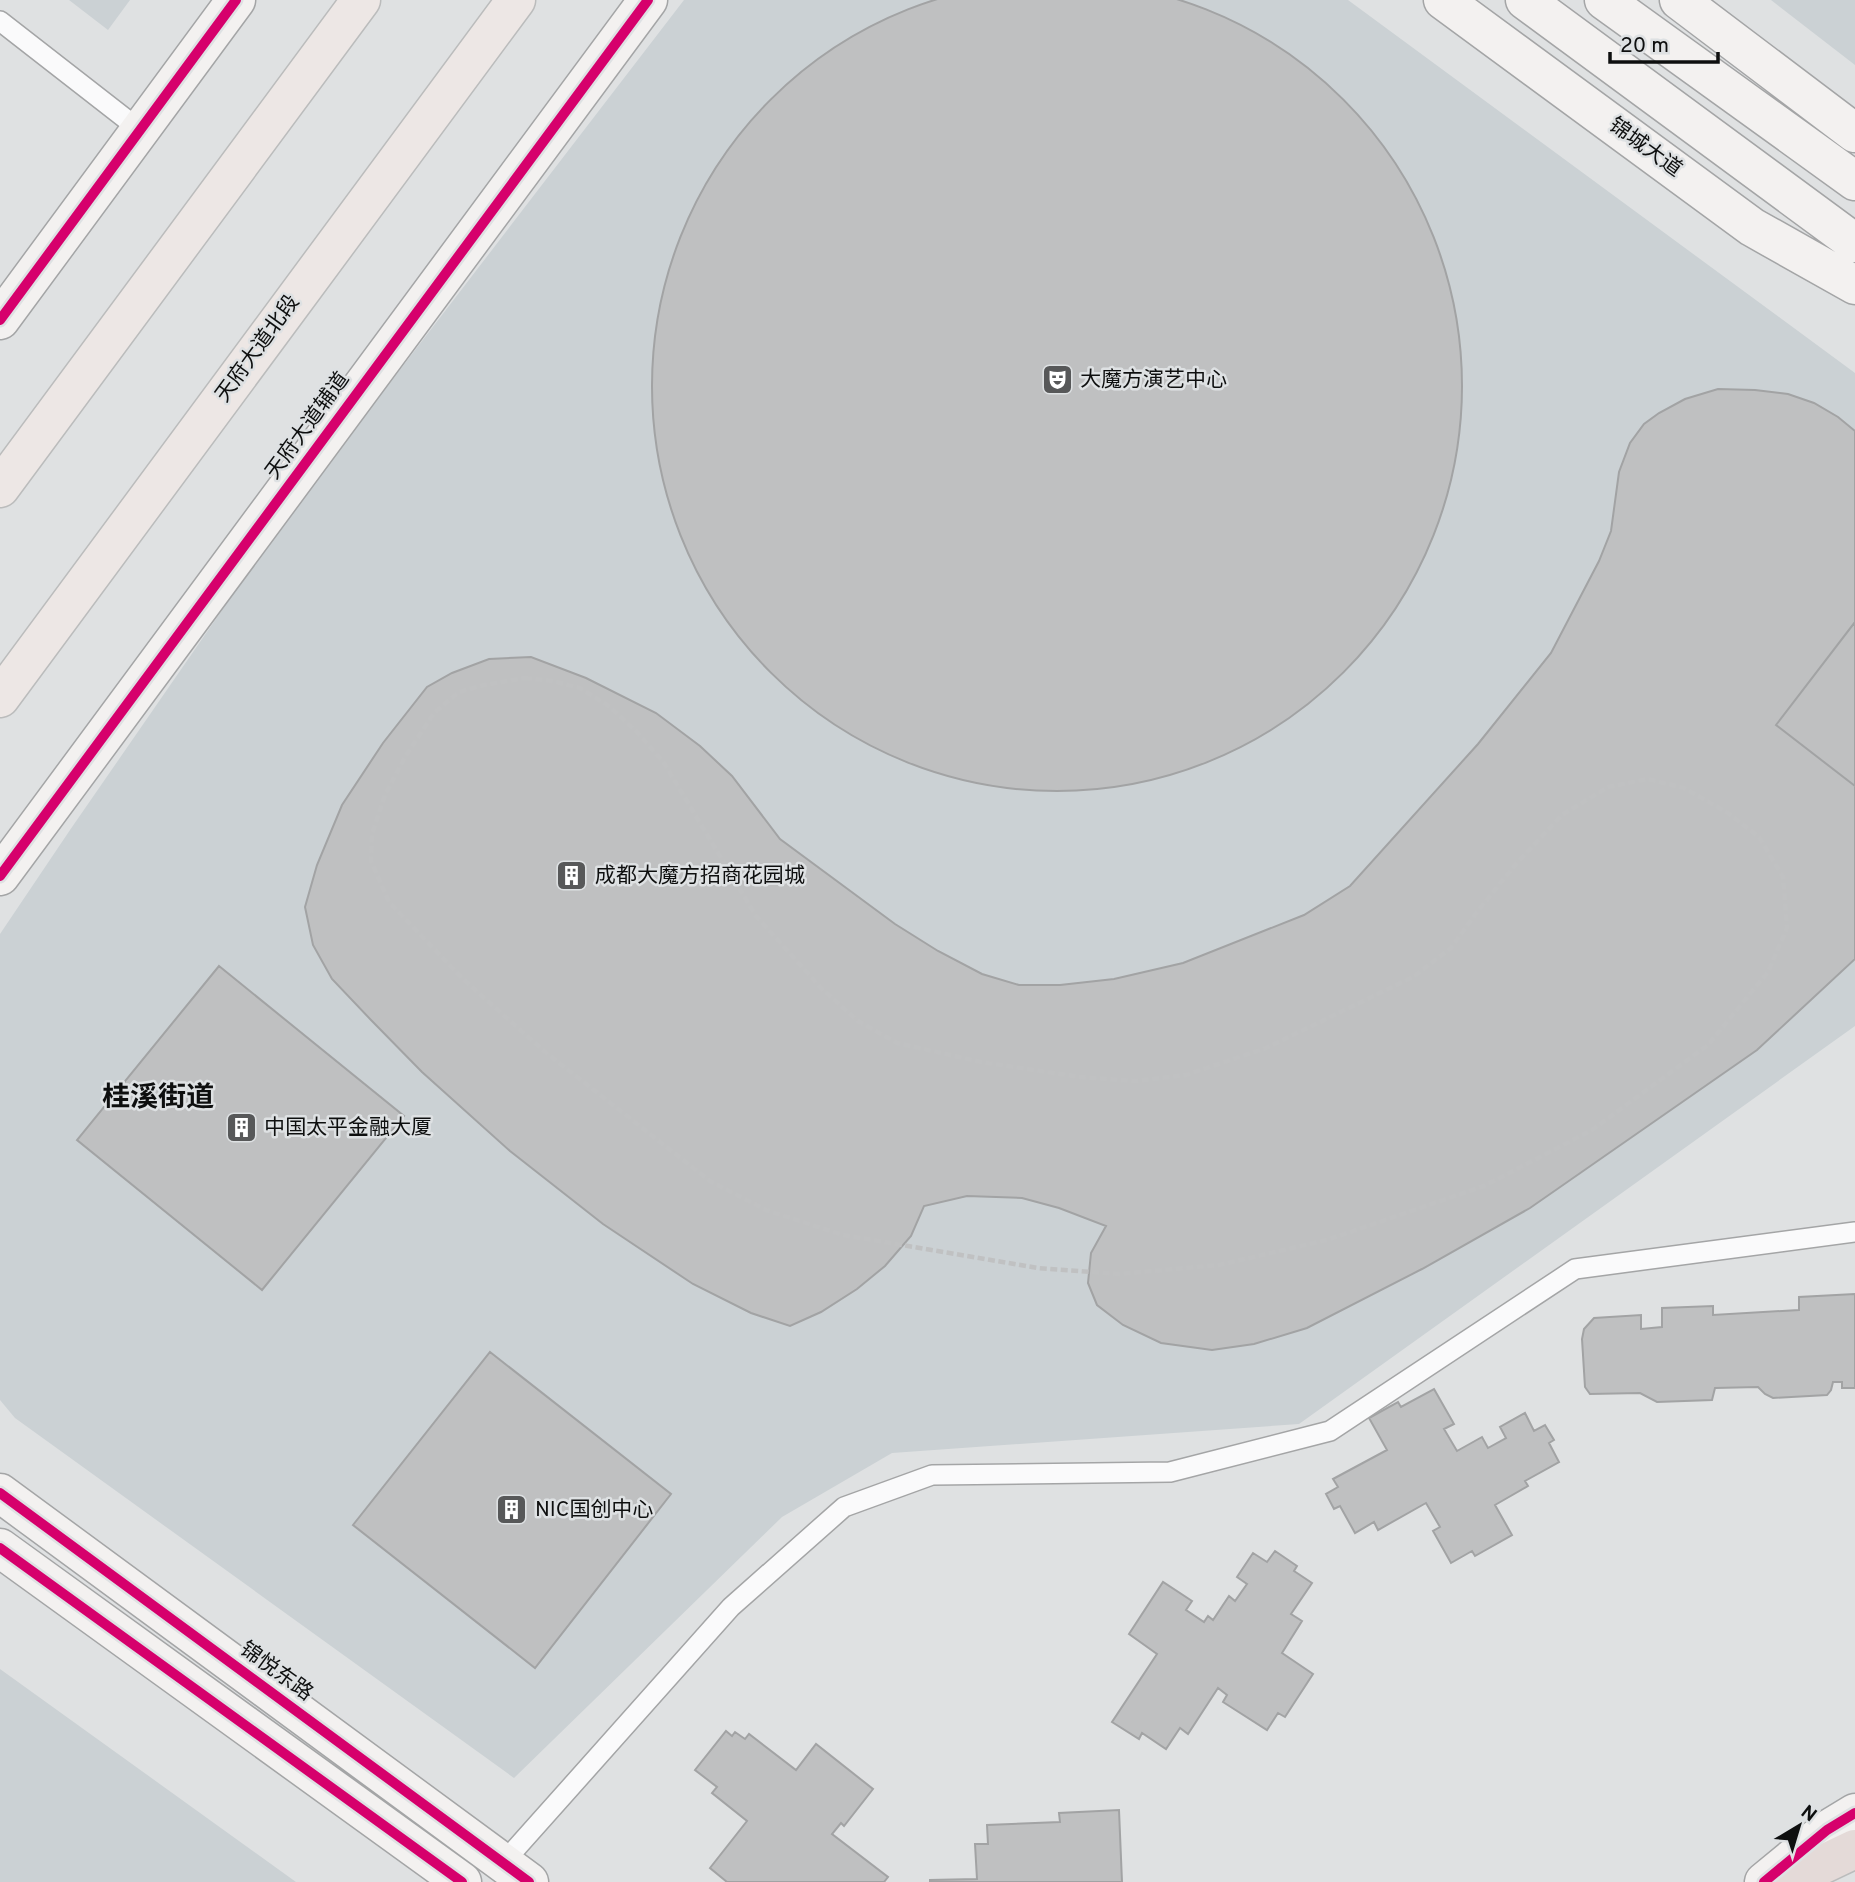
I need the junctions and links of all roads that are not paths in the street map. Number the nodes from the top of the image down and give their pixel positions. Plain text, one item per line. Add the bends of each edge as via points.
1 (236, 0) edge
2 (361, 0) edge
3 (516, 0) edge
4 (648, 0) edge
5 (1443, 0) edge
6 (1525, 0) edge
7 (1604, 0) edge
8 (1679, 0) edge
9 (0, 21) edge
10 (140, 130) junction
11 (1855, 133) edge
12 (1855, 181) edge
13 (1855, 243) edge
14 (1855, 285) edge
15 (0, 320) edge
16 (0, 488) edge
17 (0, 698) edge
18 (0, 876) edge
19 (1855, 1232) edge
20 (0, 1493) edge
21 (0, 1548) edge
22 (1855, 1813) edge
23 (1855, 1849) edge
24 (516, 1873) edge
25 (462, 1882) edge
26 (1765, 1882) edge
27 (1791, 1882) edge

1 - 10 main road
2 - 16 main road
3 - 17 main road, 天府大道北段
4 - 18 main road, 天府大道辅道
5 - 14 main road, 锦城大道 via 1752,227
6 - 13 main road
7 - 12 main road
8 - 11 main road
9 - 10 lane
10 - 15 main road
19 - 24 lane via 1575,1269 1330,1431 1170,1472 932,1475 844,1507 731,1607
20 - 24 main road, 锦悦东路
21 - 25 main road
22 - 26 main road via 1827,1829
23 - 27 highway

